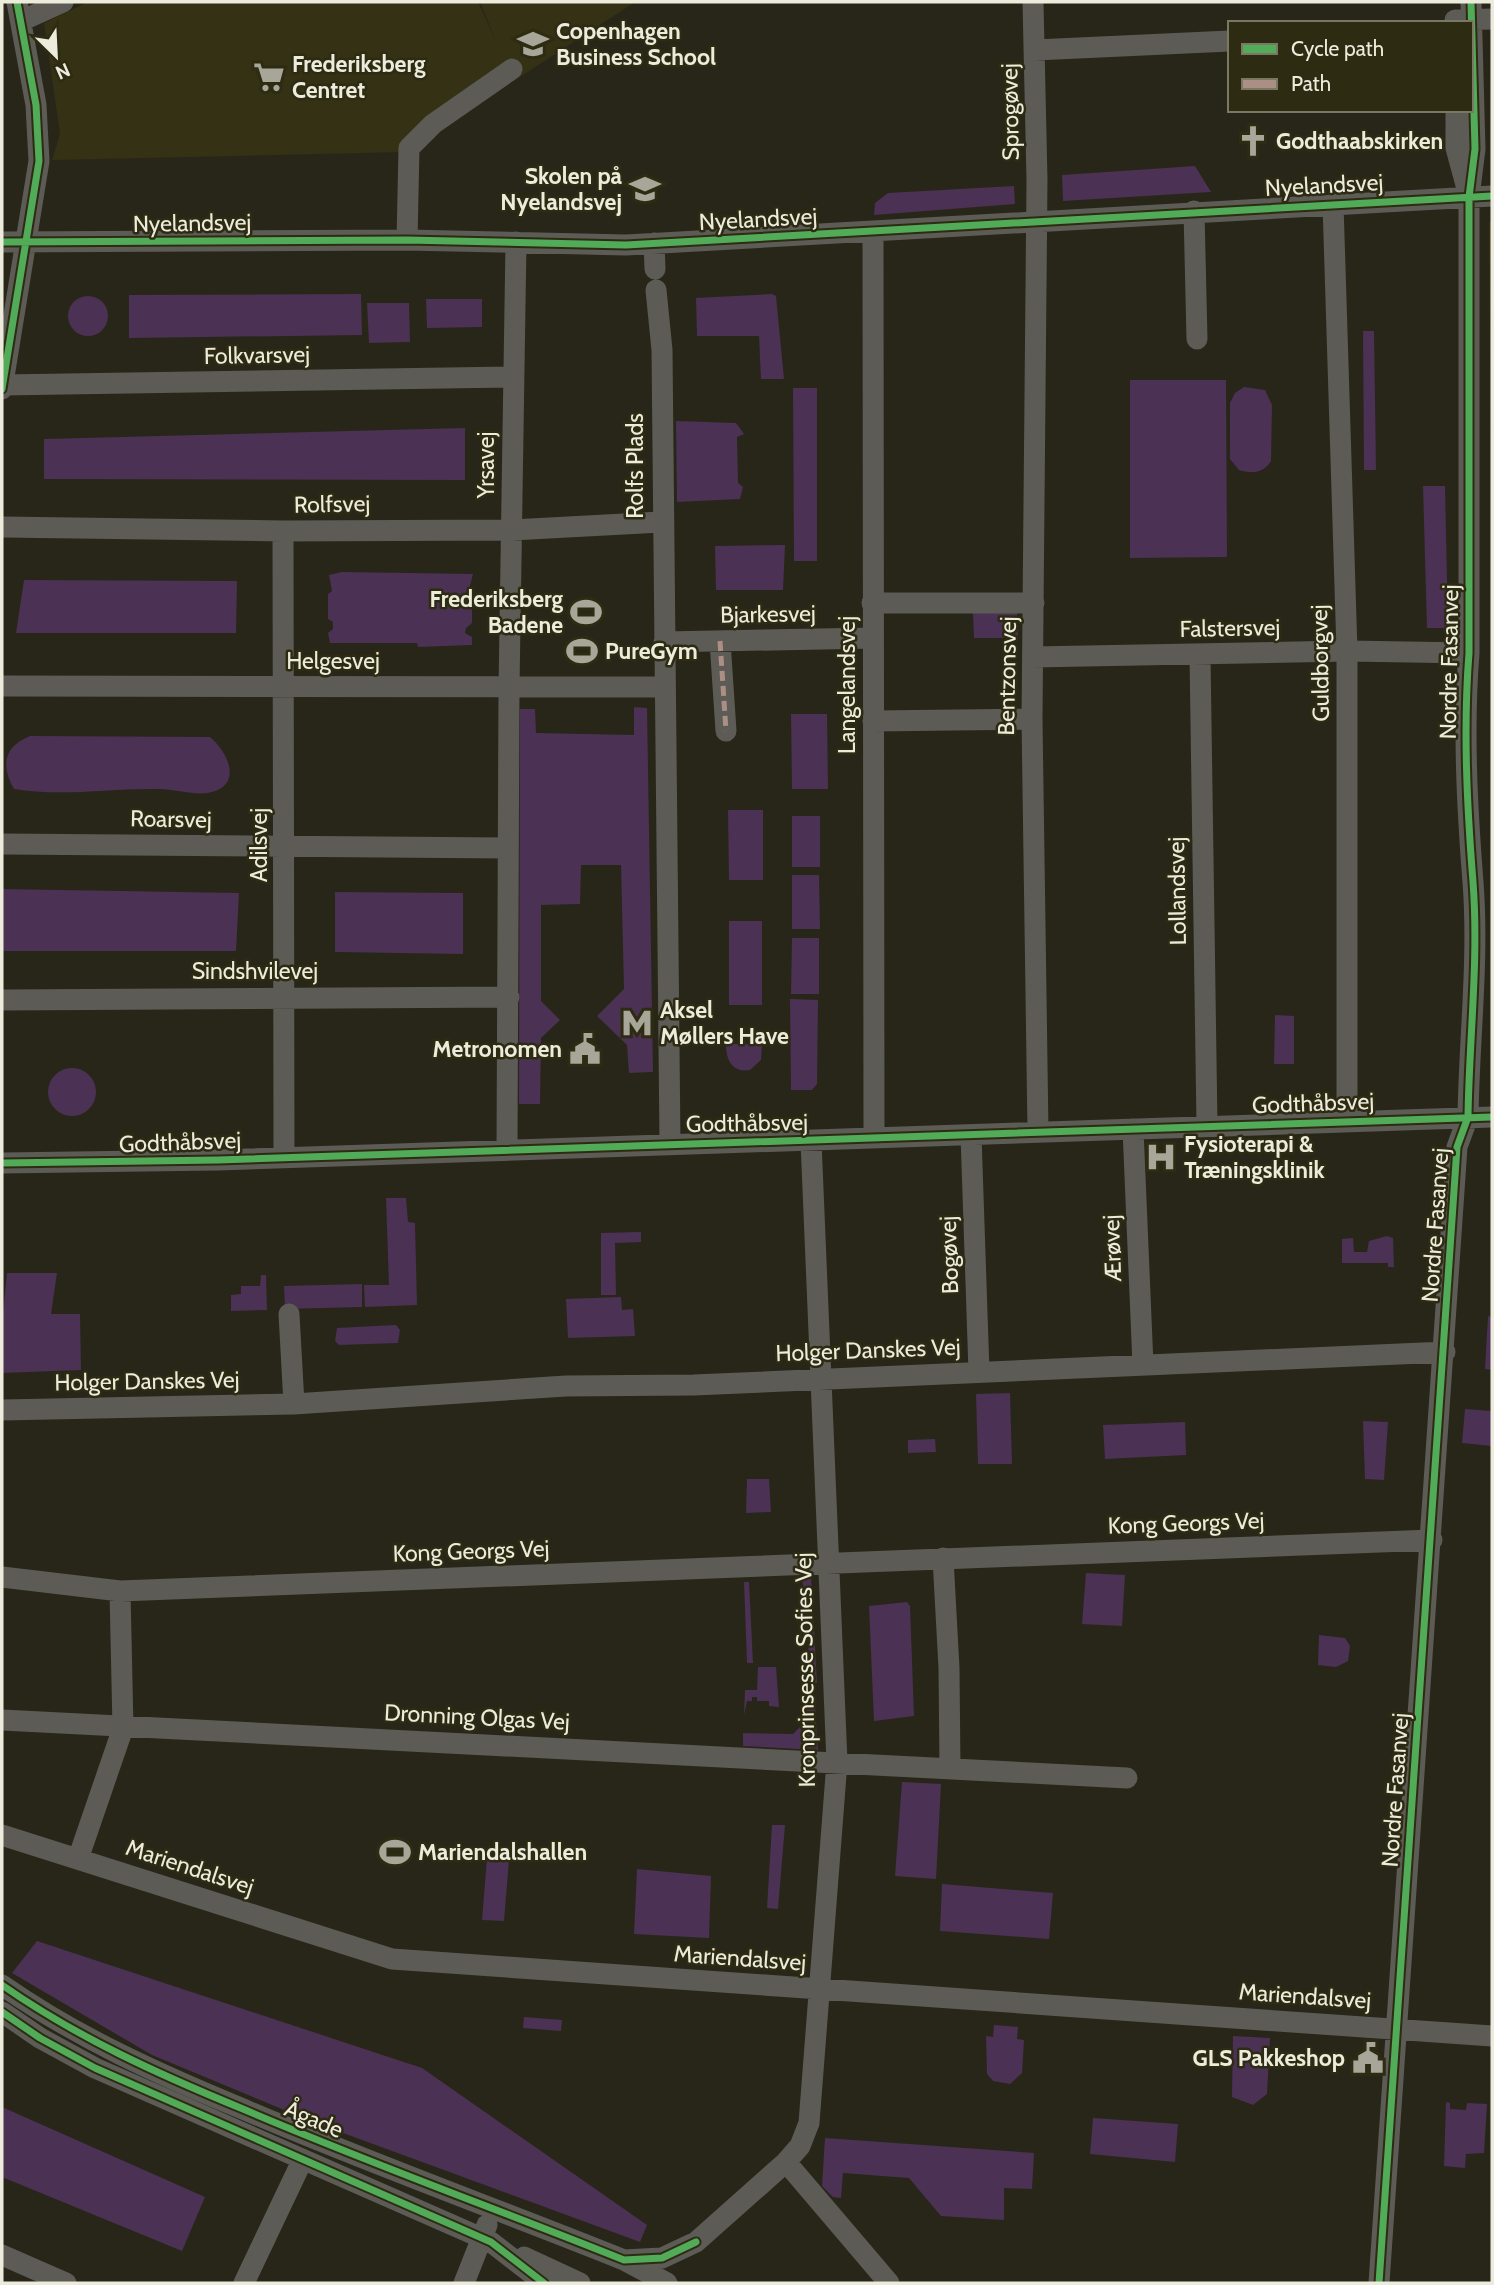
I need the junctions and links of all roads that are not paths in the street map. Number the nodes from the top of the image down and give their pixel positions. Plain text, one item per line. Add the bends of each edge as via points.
1 (63, 2) edge
2 (1033, 2) edge
3 (19, 12) edge
4 (1228, 41) edge
5 (1035, 50) junction
6 (512, 69) dead end
7 (1456, 112) edge
8 (1473, 112) edge
9 (1492, 196) edge
10 (1469, 197) junction
11 (1333, 204) junction
12 (1194, 211) junction
13 (1034, 221) junction
14 (873, 232) junction
15 (407, 240) junction
16 (2, 242) edge
17 (516, 242) junction
18 (654, 243) junction
19 (24, 244) junction
20 (1197, 339) dead end
21 (4, 358) edge
22 (513, 377) junction
23 (2, 387) edge
24 (661, 522) junction
25 (3, 527) edge
26 (512, 530) junction
27 (283, 531) junction
28 (883, 603) junction
29 (1034, 603) junction
30 (873, 638) junction
31 (720, 641) junction
32 (664, 642) junction
33 (1347, 651) junction
34 (1469, 653) junction
35 (1200, 655) junction
36 (1033, 657) junction
37 (2, 686) edge
38 (285, 687) junction
39 (664, 687) junction
40 (509, 688) junction
41 (1032, 719) junction
42 (873, 721) junction
43 (726, 731) dead end
44 (9, 844) edge
45 (285, 847) junction
46 (508, 848) junction
47 (509, 997) junction
48 (284, 998) junction
49 (2, 999) edge
50 (1468, 1117) junction
51 (1492, 1117) edge
52 (1347, 1121) junction
53 (1207, 1126) junction
54 (1133, 1129) junction
55 (1038, 1132) junction
56 (971, 1135) junction
57 (874, 1138) junction
58 (811, 1141) junction
59 (670, 1143) junction
60 (507, 1150) junction
61 (284, 1158) junction
62 (2, 1163) edge
63 (289, 1314) dead end
64 (1445, 1352) junction
65 (1143, 1365) junction
66 (979, 1372) junction
67 (821, 1378) junction
68 (293, 1404) junction
69 (2, 1410) edge
70 (1432, 1539) junction
71 (943, 1558) junction
72 (830, 1563) junction
73 (2, 1577) edge
74 (120, 1591) junction
75 (2, 1720) edge
76 (123, 1728) junction
77 (837, 1762) junction
78 (950, 1769) junction
79 (1126, 1778) dead end
80 (2, 1835) edge
81 (78, 1859) junction
82 (2, 1986) edge
83 (818, 1991) junction
84 (2, 2012) edge
85 (1397, 2029) junction
86 (1492, 2036) edge
87 (302, 2161) junction
88 (786, 2162) junction
89 (494, 2210) junction
90 (487, 2241) junction
91 (2, 2255) edge
92 (624, 2260) junction
93 (661, 2280) edge
94 (66, 2283) edge
95 (244, 2283) edge
96 (464, 2283) edge
97 (544, 2283) edge
98 (580, 2283) edge
99 (889, 2283) edge
100 (1379, 2283) edge

1 - 3 street
2 - 5 street, Sprogøvej
3 - 19 street via 40,133
4 - 5 street
5 - 13 street, Sprogøvej
6 - 15 street via 424,131 409,148
7 - 10 street, Nordre Fasanvej via 1456,148
8 - 10 street, Nordre Fasanvej via 1475,149
9 - 10 street, Nyelandsvej
10 - 11 street, Nyelandsvej
10 - 34 street, Nordre Fasanvej
11 - 12 street, Nyelandsvej
11 - 33 street, Guldborgvej
12 - 13 street, Nyelandsvej
12 - 20 street
13 - 14 street, Nyelandsvej
13 - 29 street, Bentzonsvej
14 - 18 street, Nyelandsvej
14 - 28 street, Langelandsvej
15 - 17 street, Nyelandsvej
15 - 19 street, Nyelandsvej
16 - 19 street, Nyelandsvej
17 - 18 street, Nyelandsvej
17 - 22 street, Yrsavej
18 - 24 street, Rolfs Plads via 662,350
19 - 21 street
21 - 23 street
22 - 23 street, Folkvarsvej
22 - 26 street, Yrsavej
24 - 26 street, Rolfsvej
24 - 32 street, Rolfs Plads
25 - 27 street, Rolfsvej
26 - 27 street, Rolfsvej
26 - 40 street, Yrsavej
27 - 38 street, Adilsvej
28 - 29 street
28 - 30 street, Langelandsvej
29 - 36 street, Bentzonsvej
30 - 31 street, Bjarkesvej
30 - 42 street, Langelandsvej
31 - 32 street, Bjarkesvej
31 - 43 street
32 - 39 street
33 - 34 street, Falstersvej
33 - 35 street, Falstersvej
33 - 52 street, Guldborgvej
34 - 50 street, Nordre Fasanvej via 1477,837
35 - 36 street, Falstersvej
35 - 53 street, Lollandsvej
36 - 41 street, Bentzonsvej
37 - 38 street, Helgesvej
38 - 40 street, Helgesvej
38 - 45 street, Adilsvej
39 - 40 street, Helgesvej
39 - 59 street
40 - 46 street
41 - 42 street
41 - 55 street, Bentzonsvej
42 - 57 street, Langelandsvej
44 - 45 street, Roarsvej
45 - 46 street, Roarsvej
45 - 48 street, Adilsvej
46 - 47 street
47 - 48 street, Sindshvilevej
47 - 60 street
48 - 49 street, Sindshvilevej
48 - 61 street, Adilsvej
50 - 51 street, Godthåbsvej
50 - 52 street, Godthåbsvej
50 - 64 street, Nordre Fasanvej via 1457,1147
52 - 53 street, Godthåbsvej
53 - 54 street, Godthåbsvej
54 - 55 street, Godthåbsvej
54 - 65 street, Ærøvej
55 - 56 street, Godthåbsvej
56 - 57 street, Godthåbsvej
56 - 66 street, Bogøvej
57 - 58 street, Godthåbsvej
58 - 59 street, Godthåbsvej
58 - 67 street, Kronprinsesse Sofies Vej
59 - 60 street, Godthåbsvej
60 - 61 street, Godthåbsvej
61 - 62 street, Godthåbsvej
63 - 68 street
64 - 65 street, Holger Danskes Vej
64 - 70 street, Nordre Fasanvej
65 - 66 street, Holger Danskes Vej
66 - 67 street, Holger Danskes Vej
67 - 68 street, Holger Danskes Vej via 566,1386
67 - 72 street, Kronprinsesse Sofies Vej
68 - 69 street, Holger Danskes Vej
70 - 71 street, Kong Georgs Vej
70 - 85 street, Nordre Fasanvej
71 - 72 street, Kong Georgs Vej
71 - 78 street
72 - 74 street, Kong Georgs Vej
72 - 77 street, Kronprinsesse Sofies Vej
73 - 74 street, Kong Georgs Vej
74 - 76 street
75 - 76 street, Dronning Olgas Vej
76 - 77 street, Dronning Olgas Vej
76 - 81 street
77 - 78 street, Dronning Olgas Vej
77 - 83 street, Kronprinsesse Sofies Vej
78 - 79 street, Dronning Olgas Vej
80 - 81 street, Mariendalsvej
81 - 83 street, Mariendalsvej via 392,1959
82 - 89 street, Ågade via 60,2024 140,2066 347,2154
83 - 85 street, Mariendalsvej
83 - 88 street, Kronprinsesse Sofies Vej via 809,2123 800,2146
84 - 87 street, Ågade via 95,2068
85 - 86 street, Mariendalsvej
85 - 100 street, Nordre Fasanvej
87 - 90 street, Ågade
87 - 95 street
88 - 92 street, Kronprinsesse Sofies Vej via 696,2242 662,2258
88 - 99 street
89 - 90 street
89 - 92 street, Ågade
90 - 96 street
90 - 97 street, Ågade
90 - 98 street
91 - 94 street
92 - 93 street, Ågade

